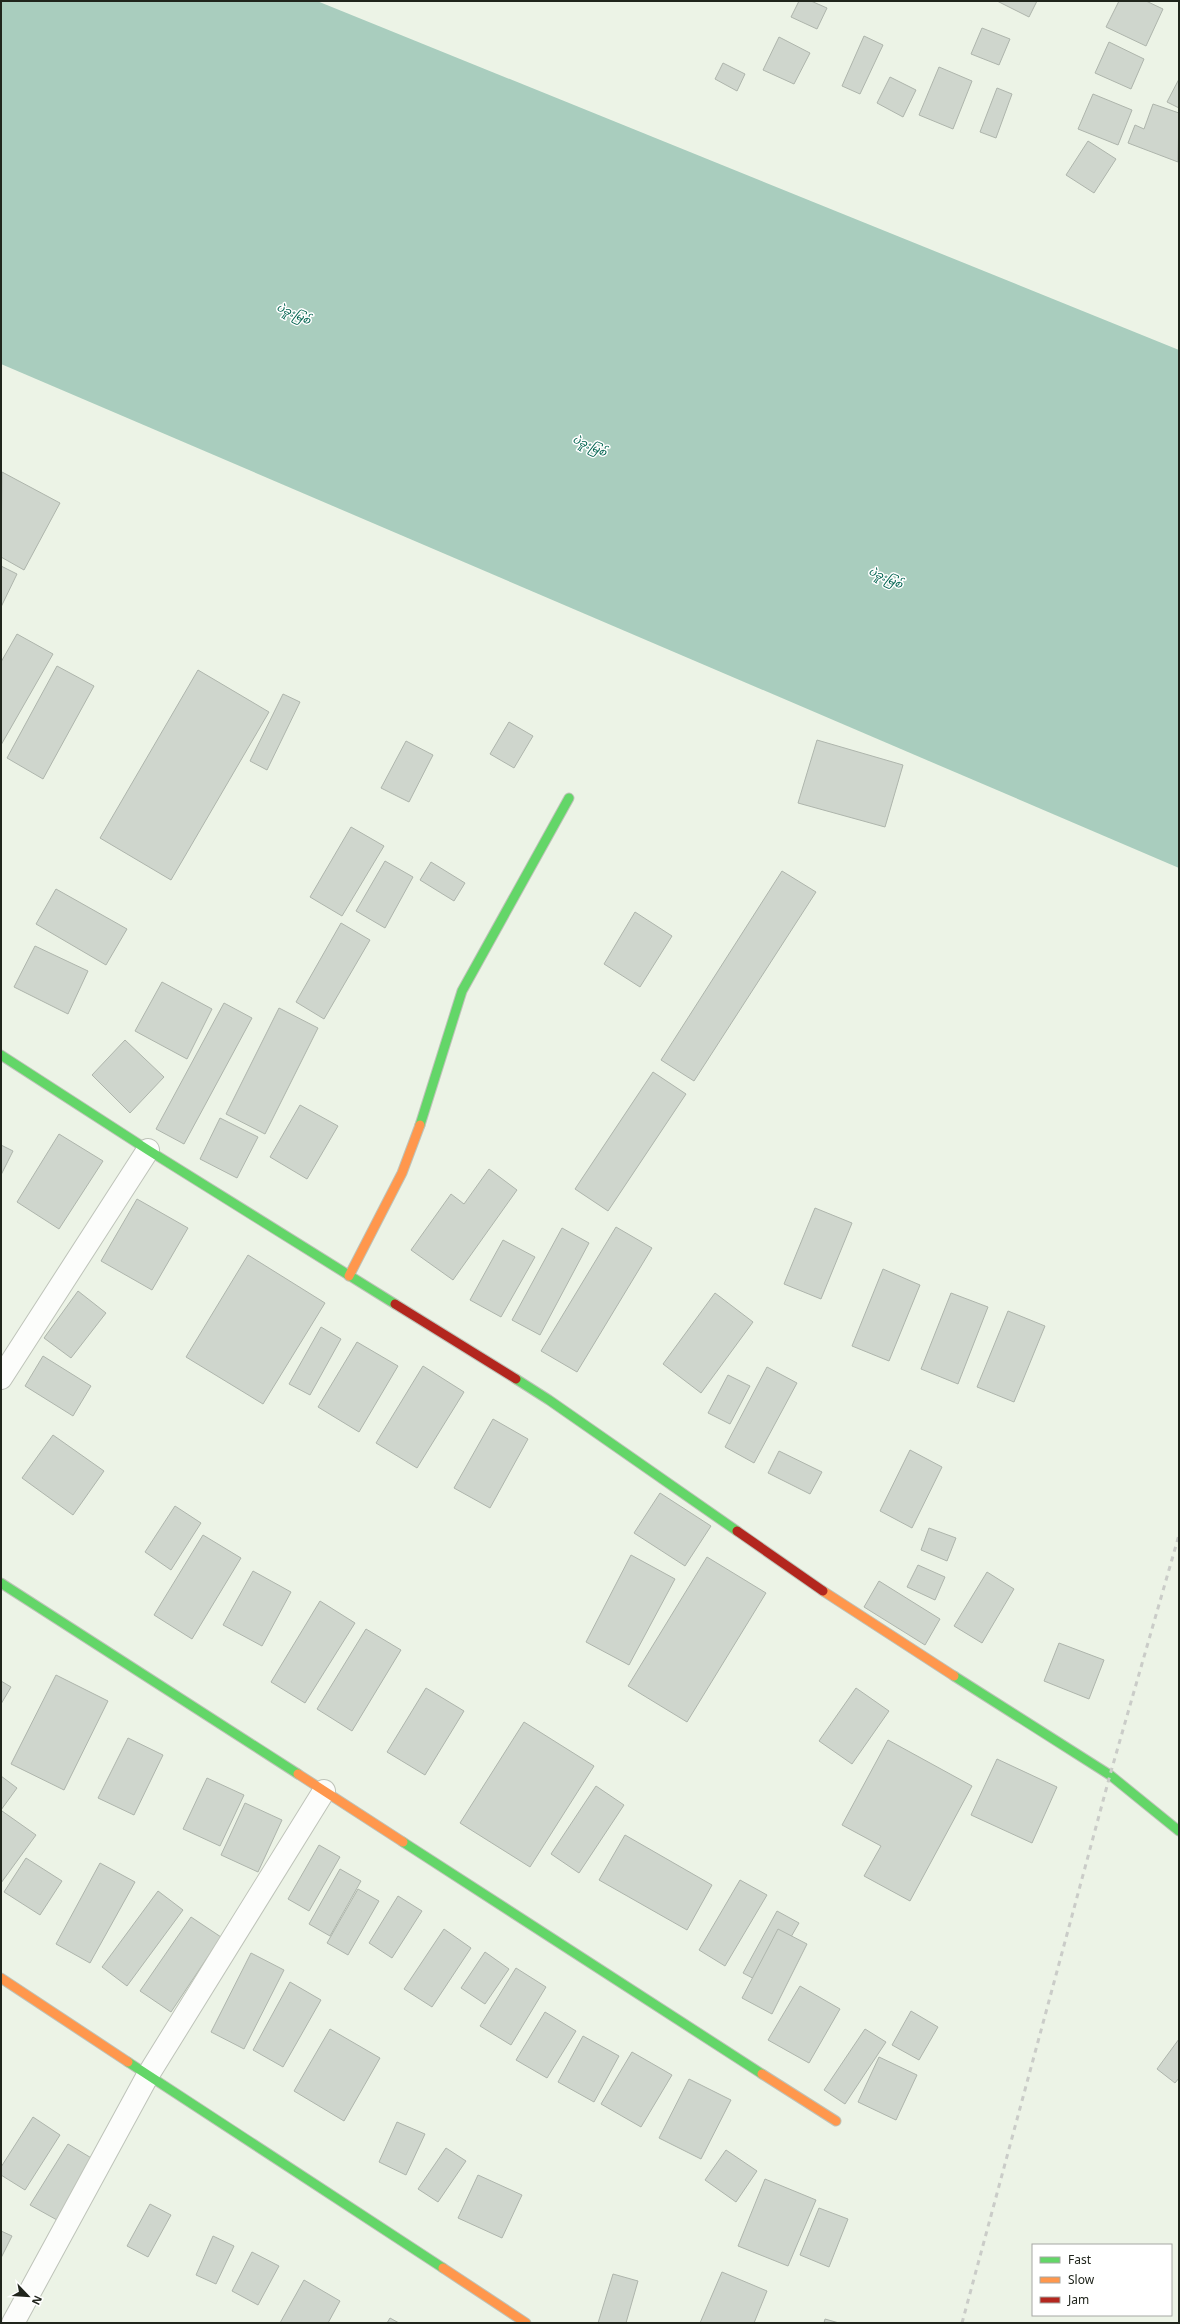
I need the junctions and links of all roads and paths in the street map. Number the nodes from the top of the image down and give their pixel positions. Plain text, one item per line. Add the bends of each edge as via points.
1 (569, 798) dead end
2 (1, 1055) edge
3 (148, 1150) junction
4 (349, 1276) junction
5 (1, 1378) edge
6 (1, 1583) edge
7 (324, 1791) junction
8 (1179, 1831) edge
9 (1, 1978) edge
10 (148, 2075) junction
11 (836, 2121) dead end
12 (13, 2323) edge
13 (526, 2323) edge

1 - 4 street via 462,991 428,1102 402,1173
2 - 3 street
3 - 4 street
3 - 5 street
4 - 8 street via 549,1400 837,1601 1110,1776
6 - 7 street
7 - 10 street
7 - 11 street
9 - 10 street
10 - 12 street
10 - 13 street

